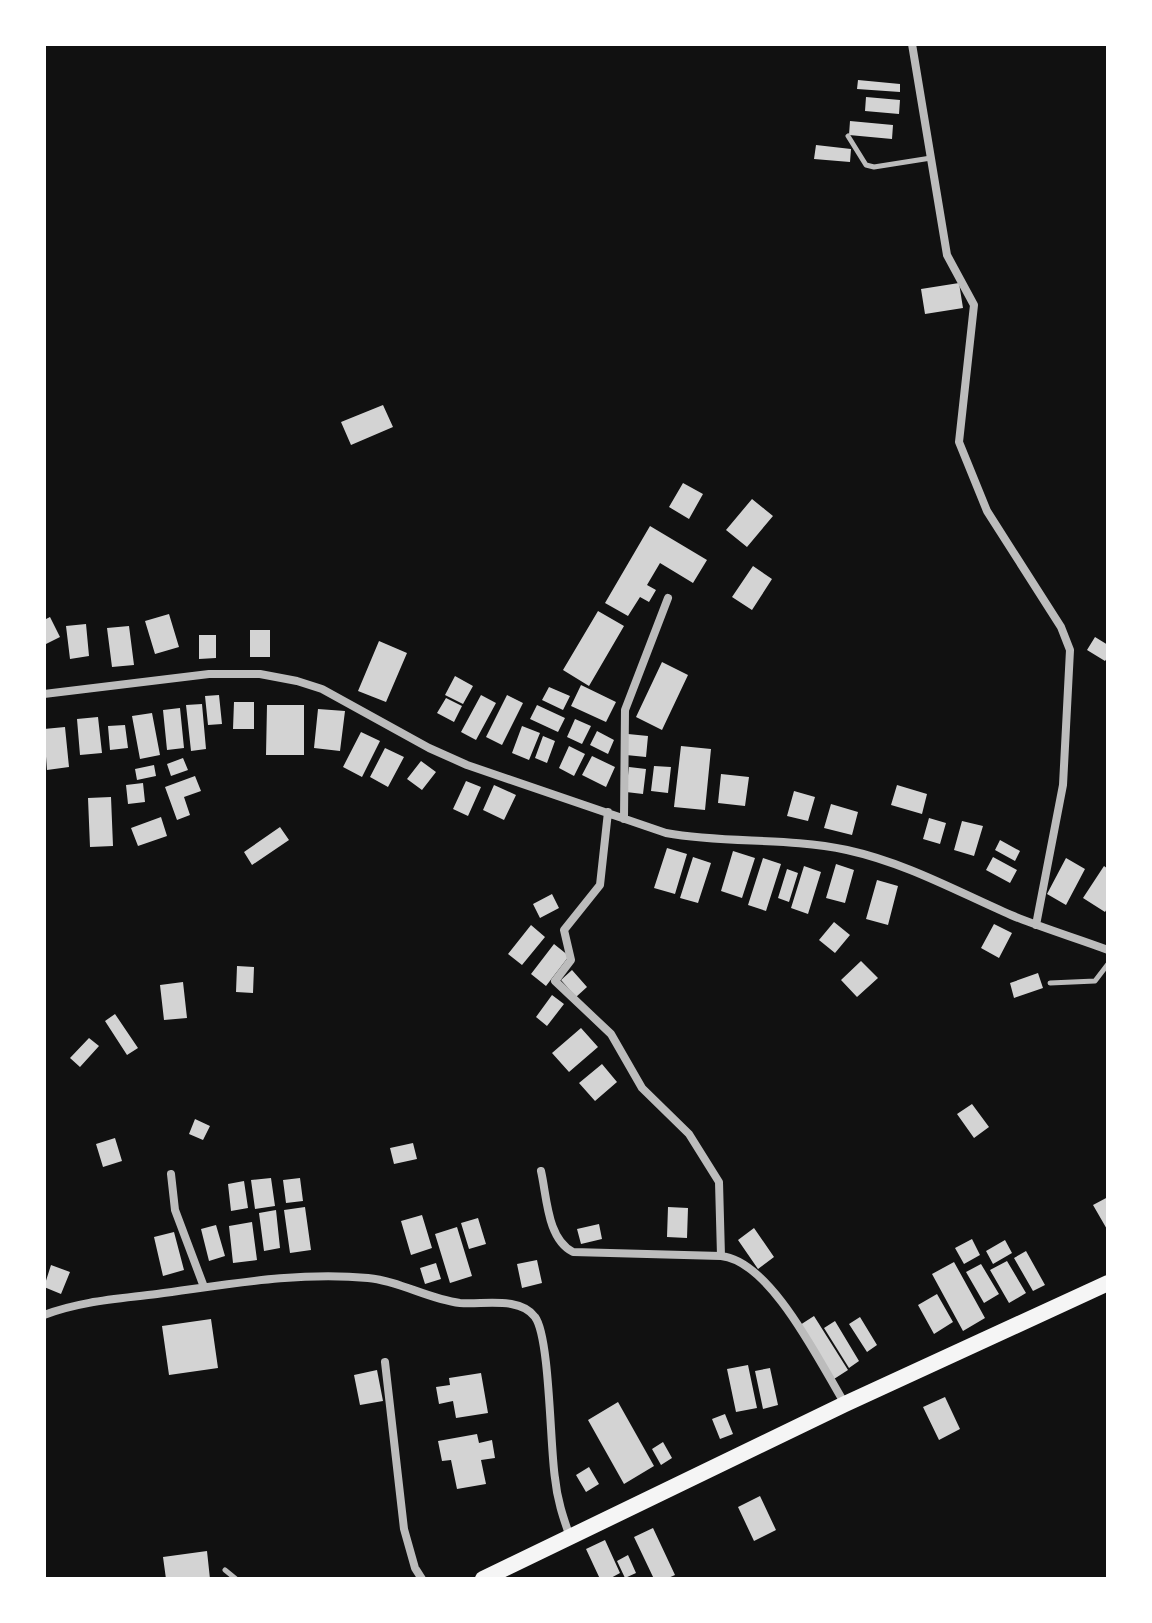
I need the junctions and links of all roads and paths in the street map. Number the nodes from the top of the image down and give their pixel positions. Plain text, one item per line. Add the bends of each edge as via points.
1 (912, 44) edge
2 (848, 136) dead end
3 (932, 158) junction
4 (668, 598) dead end
5 (44, 694) edge
6 (608, 812) junction
7 (624, 819) junction
8 (1036, 925) junction
9 (1108, 950) edge
10 (1108, 964) edge
11 (1050, 983) dead end
12 (541, 1171) dead end
13 (171, 1174) dead end
14 (721, 1256) junction
15 (204, 1287) junction
16 (1107, 1287) edge
17 (44, 1314) edge
18 (385, 1362) dead end
19 (845, 1404) junction
20 (570, 1537) junction
21 (225, 1570) dead end
22 (236, 1579) edge
23 (422, 1579) edge
24 (483, 1579) edge

1 - 3 street
2 - 3 lane via 866,165
3 - 8 street via 947,255 974,305 959,442 987,511 1061,627 1070,650 1063,785
4 - 7 street via 625,710
5 - 6 street via 209,674 260,674 297,681 467,765
6 - 7 street
6 - 14 street via 600,885 564,930 571,960 555,981 611,1034 642,1088 689,1134 719,1182
7 - 8 street via 695,838 788,840 848,850 932,877
8 - 9 street
10 - 11 lane via 1095,981
12 - 14 street via 555,1236 564,1248
13 - 15 street via 175,1210
14 - 19 street via 749,1267 781,1299
15 - 17 street via 100,1300
15 - 20 street via 367,1278 399,1283 434,1298 515,1305 533,1314 547,1366 555,1479
16 - 19 main road
18 - 23 street via 404,1529
19 - 20 main road
20 - 24 main road
21 - 22 lane

